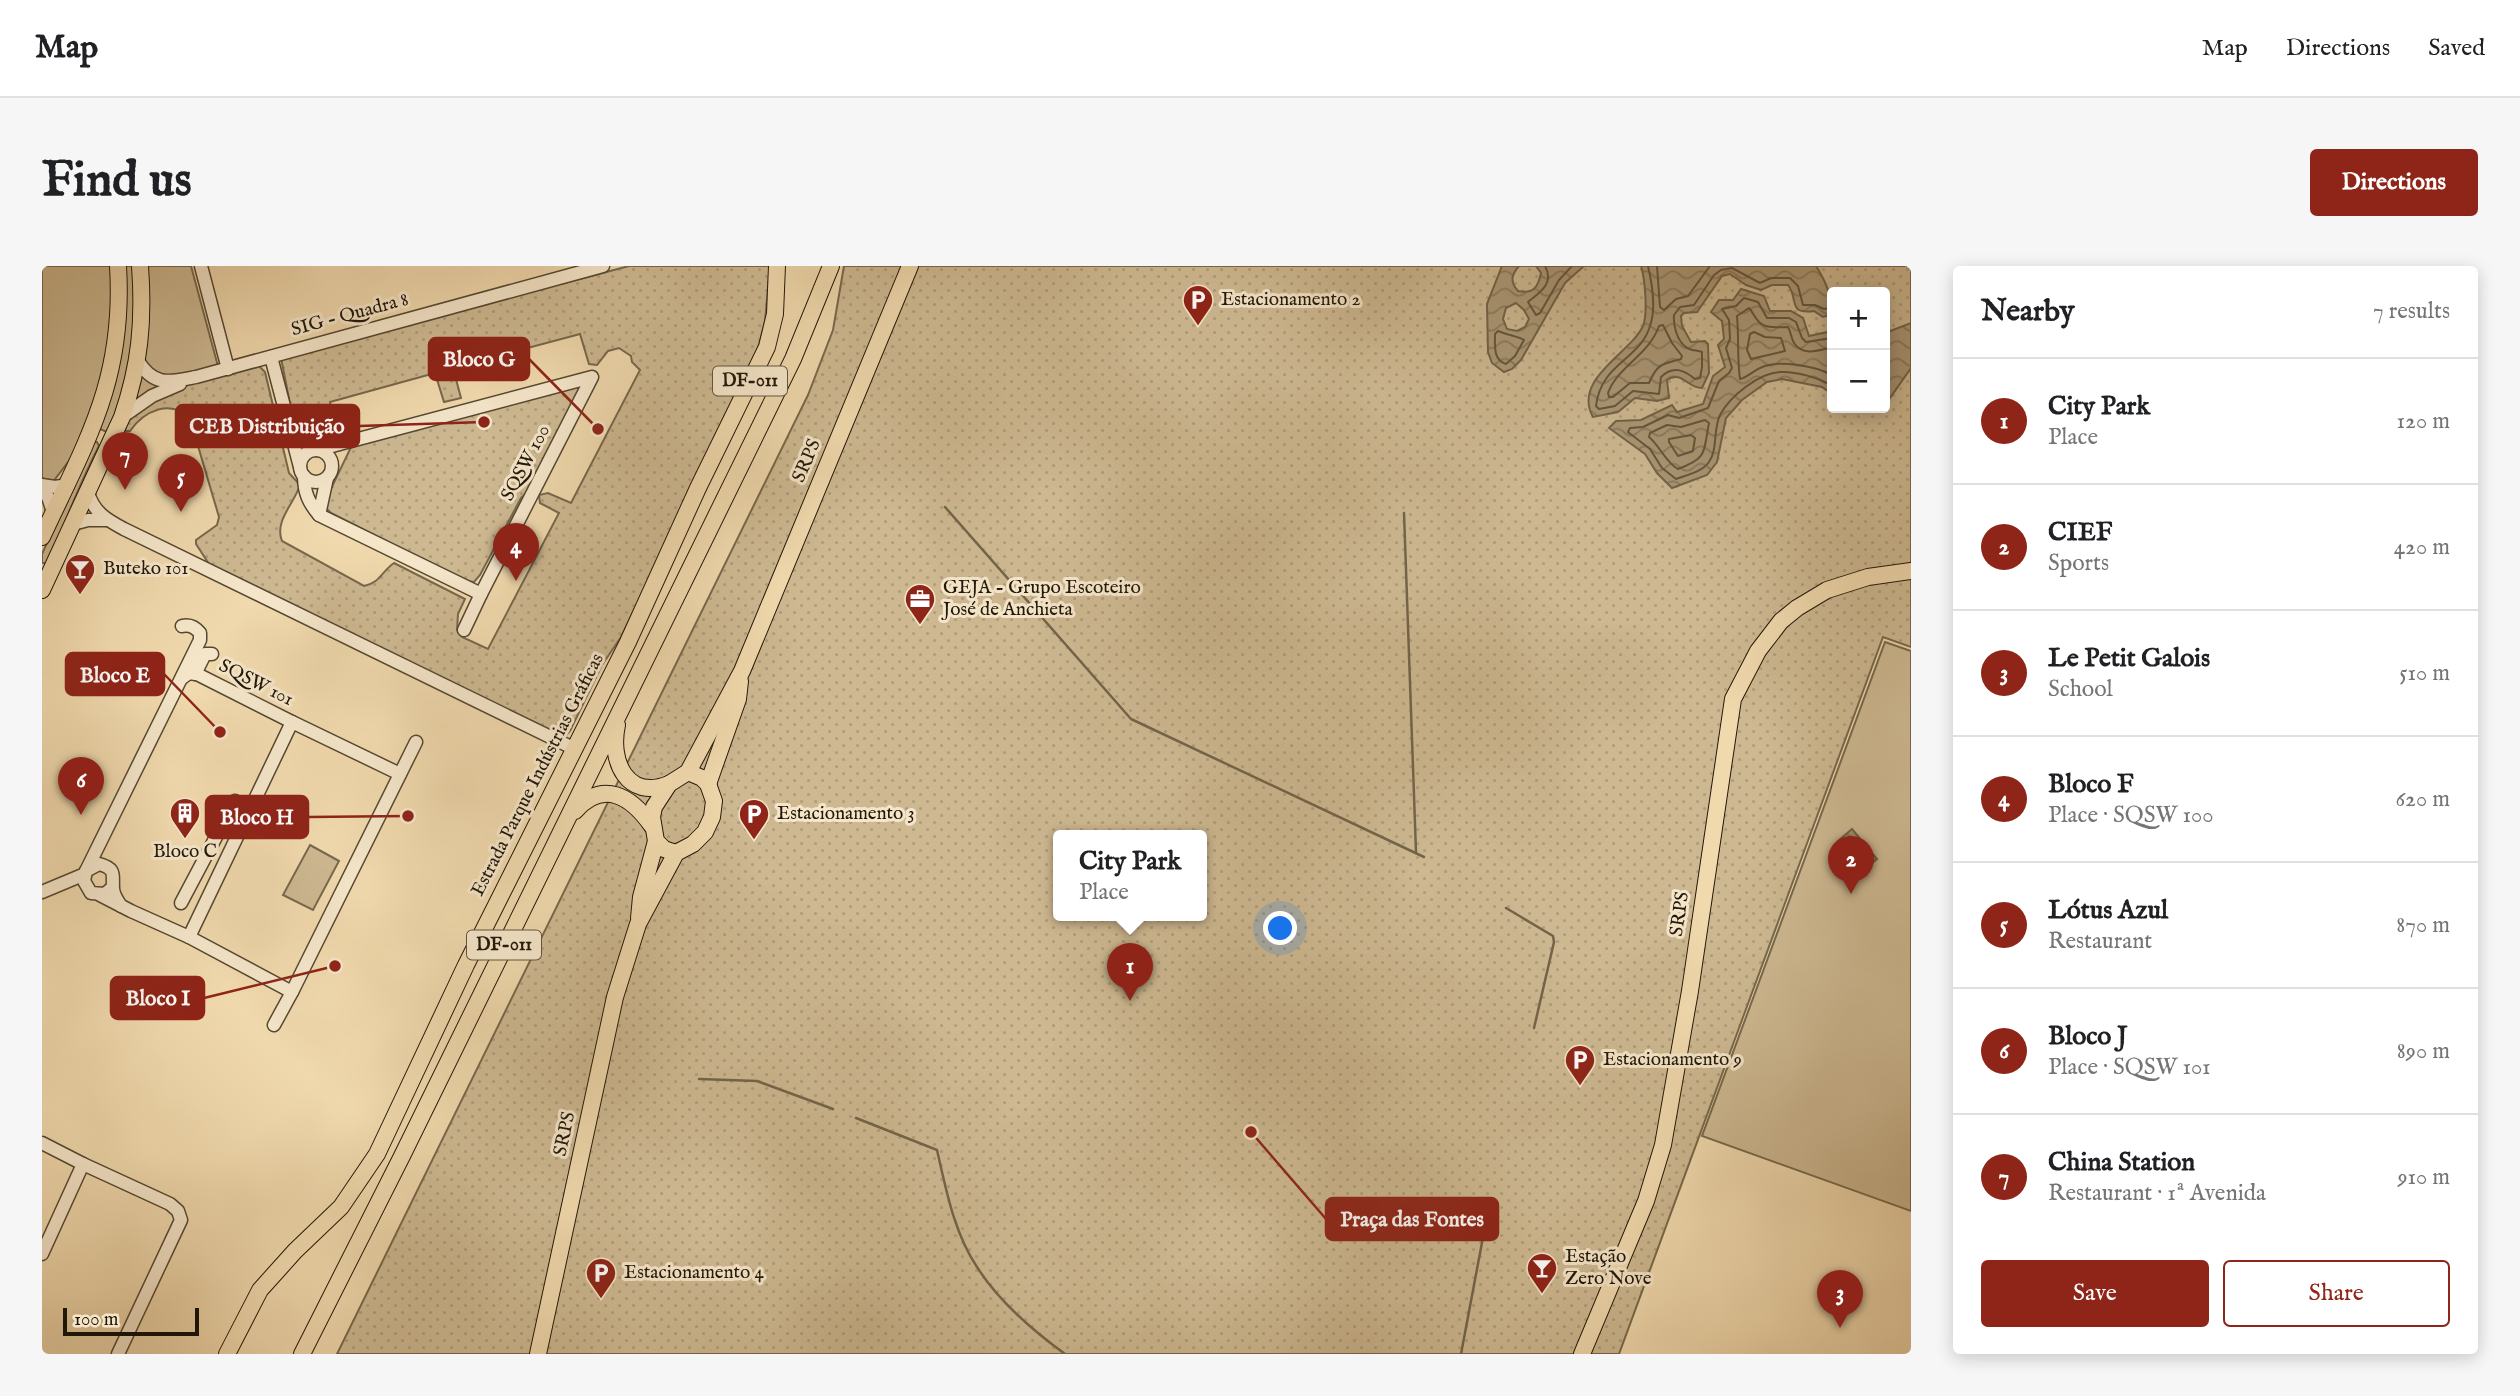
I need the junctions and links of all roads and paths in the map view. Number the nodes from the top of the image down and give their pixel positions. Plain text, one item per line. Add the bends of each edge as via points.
1 (118, 266) edge
2 (140, 266) edge
3 (201, 266) edge
4 (603, 266) edge
5 (777, 266) edge
6 (831, 266) edge
7 (840, 266) edge
8 (910, 266) edge
9 (271, 357) junction
10 (793, 359) junction
11 (138, 361) junction
12 (228, 369) junction
13 (196, 377) junction
14 (122, 417) junction
15 (293, 438) junction
16 (89, 440) junction
17 (347, 442) junction
18 (106, 449) junction
19 (314, 451) junction
20 (302, 472) junction
21 (329, 474) junction
22 (68, 485) junction
23 (42, 487) edge
24 (698, 488) junction
25 (88, 492) junction
26 (53, 512) junction
27 (319, 515) junction
28 (107, 520) junction
29 (73, 524) junction
30 (705, 535) junction
31 (42, 537) edge
32 (46, 571) edge
33 (1911, 571) edge
34 (42, 590) edge
35 (481, 594) junction
36 (182, 626) dead end
37 (464, 630) dead end
38 (212, 654) dead end
39 (742, 671) junction
40 (189, 676) junction
41 (620, 710) junction
42 (292, 722) junction
43 (416, 742) dead end
44 (575, 749) junction
45 (688, 772) junction
46 (400, 774) junction
47 (669, 784) junction
48 (708, 784) junction
49 (235, 801) dead end
50 (562, 827) junction
51 (654, 833) junction
52 (99, 846) junction
53 (211, 846) junction
54 (230, 853) junction
55 (676, 853) junction
56 (105, 865) junction
57 (86, 878) junction
58 (113, 887) junction
59 (42, 892) edge
60 (100, 895) junction
61 (181, 903) dead end
62 (121, 906) junction
63 (638, 924) junction
64 (188, 937) junction
65 (292, 992) junction
66 (274, 1025) dead end
67 (42, 1143) edge
68 (83, 1164) junction
69 (42, 1254) edge
70 (118, 1354) edge
71 (227, 1354) edge
72 (302, 1354) edge
73 (538, 1354) edge
74 (1583, 1354) edge

1 - 16 main road via 118,334 112,371
2 - 11 main road
3 - 12 street
4 - 9 street, SIG - Quadra 8
5 - 24 main road, Estrada Parque Indústrias Gráficas / DF-011 via 775,314 767,347
6 - 10 main road, DF-011
7 - 10 main road
8 - 39 main road, SRPS
9 - 12 street, SIG - Quadra 8
9 - 15 street
10 - 30 main road, DF-011
11 - 13 street, SIG - Quadra 8 via 157,380
11 - 14 main road
12 - 13 street, SIG - Quadra 8
13 - 14 street, SIG - Quadra 8 via 152,396
14 - 18 main road
15 - 19 street
15 - 20 street
16 - 18 main road via 100,440
16 - 22 main road
17 - 19 street, SQSW 100
17 - 21 street
17 - 35 street, SQSW 100 via 592,377
18 - 25 main road
19 - 20 street via 303,457
19 - 21 street via 330,458
20 - 21 street via 312,482
20 - 27 street via 304,491
21 - 27 street
22 - 23 street
22 - 26 main road
23 - 26 street
24 - 30 main road
24 - 44 main road, Estrada Parque Indústrias Gráficas / DF-011
25 - 28 street via 95,510
25 - 29 main road
26 - 31 main road
27 - 35 street
28 - 29 street
28 - 44 street
29 - 32 main road
30 - 41 main road, DF-011
32 - 34 main road
33 - 74 main road, SRPS via 1868,577 1826,590 1797,608 1758,652 1733,699 1663,1145 1646,1201
35 - 37 street
36 - 40 street via 192,626 200,633
38 - 40 street via 205,654
39 - 45 main road, SRPS
39 - 48 main road, SRPS via 738,699
40 - 42 street, SQSW 101
40 - 52 street
41 - 47 main road via 614,745 620,771 650,789
41 - 50 main road, DF-011
42 - 46 street, SQSW 101
42 - 54 street, SQSW 101
43 - 46 street
44 - 71 main road, Estrada Parque Indústrias Gráficas / DF-011 via 377,1154 341,1207 260,1290
45 - 47 main road, SRPS
45 - 48 main road
46 - 65 street
47 - 51 main road, SRPS via 654,807
48 - 55 main road, SRPS via 714,801 712,817 693,844
49 - 53 street
50 - 51 main road via 583,801 608,794 634,804
50 - 72 main road, DF-011
51 - 55 main road via 664,849
51 - 63 main road, SRPS
52 - 56 street
52 - 57 street
53 - 54 street
53 - 61 street
54 - 64 street, SQSW 101
55 - 63 main road, SRPS
56 - 57 street via 94,865
56 - 58 street via 113,872
57 - 59 street
57 - 60 street via 91,893
58 - 60 street
58 - 62 street
60 - 62 street
62 - 64 street
63 - 73 main road, SRPS via 615,996
64 - 65 street
65 - 66 street
67 - 68 street
68 - 69 street
68 - 70 street via 170,1204 181,1215

